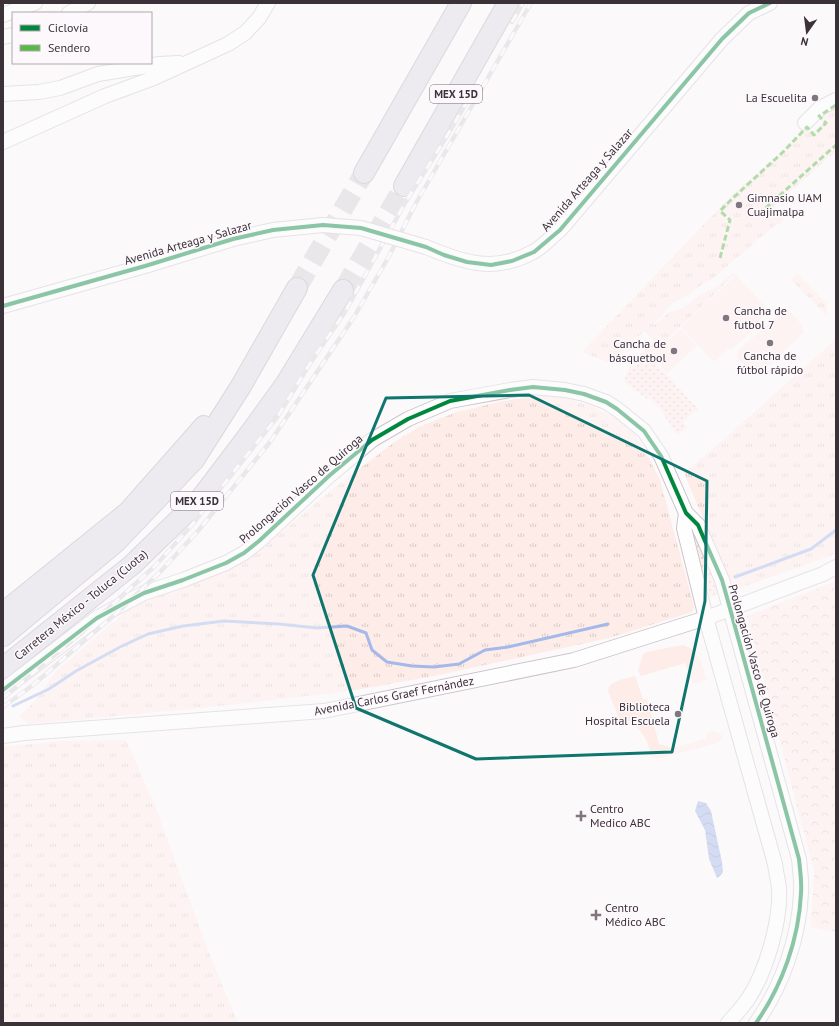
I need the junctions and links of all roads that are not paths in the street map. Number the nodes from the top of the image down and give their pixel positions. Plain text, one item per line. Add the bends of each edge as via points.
1 (35, 3) edge
2 (88, 3) edge
3 (268, 3) edge
4 (461, 3) edge
5 (508, 3) edge
6 (770, 3) edge
7 (72, 12) edge
8 (3, 15) edge
9 (188, 63) junction
10 (98, 74) junction
11 (3, 94) edge
12 (106, 96) junction
13 (836, 100) edge
14 (805, 123) dead end
15 (3, 142) edge
16 (364, 173) tunnel mouth
17 (404, 186) tunnel mouth
18 (297, 288) tunnel mouth
19 (343, 290) tunnel mouth
20 (3, 306) edge
21 (241, 386) junction
22 (686, 513) junction
23 (836, 567) edge
24 (730, 609) junction
25 (3, 613) edge
26 (706, 618) junction
27 (3, 636) edge
28 (3, 668) edge
29 (3, 690) edge
30 (3, 736) edge
31 (728, 1023) edge
32 (756, 1023) edge

1 - 8 street
2 - 7 street
3 - 9 street via 245,33
4 - 16 highway, MEX 15D
5 - 17 highway, MEX 15D
6 - 20 street, Avenida Arteaga y Salazar, bridge via 749,14 722,39 560,230 534,252 512,261 491,265 467,262 361,228 323,225 273,230 239,237
9 - 10 street via 159,64
9 - 12 street
10 - 11 street via 60,88
10 - 12 street
12 - 15 street
13 - 14 street via 820,108
18 - 21 highway, Carretera México - Toluca (Cuota) / MEX 15D
19 - 28 highway, Carretera México - Toluca (Cuota) / MEX 15D via 285,385 201,498 132,565
21 - 25 highway via 128,512
21 - 27 highway, Carretera México - Toluca (Cuota) / MEX 15D via 194,460 144,514 116,542
22 - 24 street, Prolongación Vasco de Quiroga via 698,525 722,580
22 - 26 street, Prolongación Vasco de Quiroga via 684,528
22 - 29 street, Prolongación Vasco de Quiroga via 661,456 644,431 606,402 565,390 534,387 450,401 408,419 372,440 244,553 226,563 121,604 97,618
23 - 24 street, Avenida Carlos Graef Fernández
24 - 26 street, Avenida Carlos Graef Fernández
24 - 32 street, Prolongación Vasco de Quiroga via 799,859 801,892 798,921 790,954 777,987
26 - 30 street, Avenida Carlos Graef Fernández via 574,660 324,712
26 - 31 street, Prolongación Vasco de Quiroga via 775,864 779,890 777,918 770,950 760,977 748,1000

